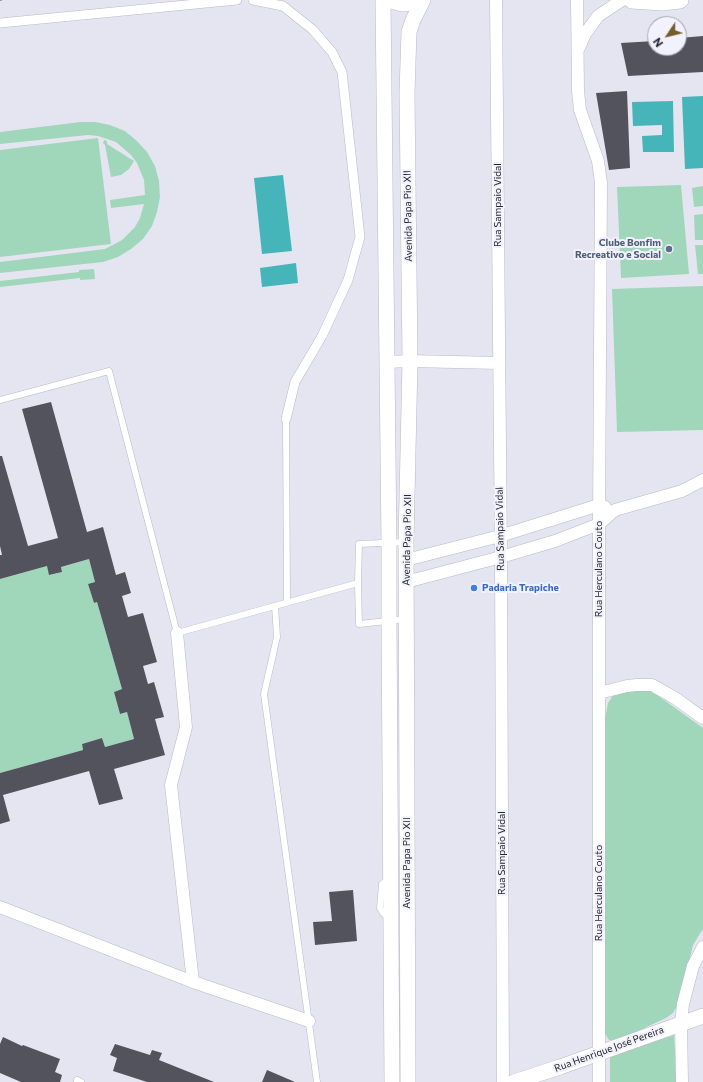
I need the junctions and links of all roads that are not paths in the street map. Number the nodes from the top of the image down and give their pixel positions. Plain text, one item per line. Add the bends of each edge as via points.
1 (237, 0) edge
2 (253, 0) edge
3 (384, 0) edge
4 (395, 0) edge
5 (418, 0) edge
6 (423, 0) edge
7 (496, 0) edge
8 (577, 0) edge
9 (622, 0) edge
10 (632, 0) edge
11 (680, 0) edge
12 (651, 1) edge
13 (0, 23) edge
14 (577, 59) junction
15 (410, 361) junction
16 (387, 362) junction
17 (499, 363) junction
18 (0, 400) edge
19 (286, 419) joint
20 (703, 480) edge
21 (599, 505) junction
22 (615, 510) junction
23 (599, 524) junction
24 (500, 536) junction
25 (406, 542) junction
26 (389, 544) junction
27 (501, 557) junction
28 (406, 560) junction
29 (406, 582) junction
30 (358, 583) junction
31 (287, 602) junction
32 (275, 606) junction
33 (406, 619) junction
34 (389, 621) junction
35 (177, 633) junction
36 (599, 693) junction
37 (703, 718) edge
38 (390, 782) junction
39 (407, 782) junction
40 (0, 908) edge
41 (703, 947) edge
42 (391, 956) junction
43 (407, 956) junction
44 (194, 982) junction
45 (703, 1016) edge
46 (309, 1021) junction
47 (681, 1024) junction
48 (599, 1053) junction
49 (76, 1082) edge
50 (81, 1082) edge
51 (317, 1082) edge
52 (392, 1082) edge
53 (408, 1082) edge
54 (503, 1082) edge
55 (514, 1082) edge
56 (599, 1082) edge
57 (682, 1082) edge

1 - 13 street
2 - 19 street via 283,6 312,29 332,52 342,72 360,237 348,280 322,336 295,382
3 - 16 street, Avenida Papa Pio XII
4 - 5 main road
6 - 15 street, Avenida Papa Pio XII via 409,32 407,94
7 - 17 street, Rua Sampaio Vidal
8 - 14 street, Rua Herculano Couto
9 - 14 street, Rua Herculano Couto via 598,16 585,34
10 - 12 main road
11 - 12 main road
14 - 21 street, Rua Herculano Couto via 580,110 598,160 601,183
15 - 16 street
15 - 17 street
15 - 25 street, Avenida Papa Pio XII
16 - 26 street, Avenida Papa Pio XII
17 - 24 street, Rua Sampaio Vidal
18 - 35 lane via 109,371
19 - 31 lane
20 - 22 street via 682,491
21 - 22 street
21 - 23 street, Rua Herculano Couto
21 - 24 street
22 - 23 street
23 - 27 street via 555,541
23 - 36 street, Rua Herculano Couto
24 - 27 street, Rua Sampaio Vidal
24 - 28 street
25 - 26 lane
25 - 28 street, Avenida Papa Pio XII
26 - 30 lane via 358,544
26 - 34 street, Avenida Papa Pio XII
27 - 29 street
27 - 54 street, Rua Sampaio Vidal
28 - 29 street, Avenida Papa Pio XII
29 - 33 street, Avenida Papa Pio XII
30 - 31 lane
30 - 34 lane via 359,624
31 - 32 lane
32 - 35 lane
32 - 46 lane via 277,637 264,694
33 - 34 lane
33 - 39 street, Avenida Papa Pio XII
34 - 38 street, Avenida Papa Pio XII
35 - 44 street via 186,727 171,785
36 - 37 street via 632,685 652,685
36 - 48 street, Rua Herculano Couto
38 - 39 street
38 - 42 street, Avenida Papa Pio XII
39 - 43 street, Avenida Papa Pio XII
40 - 44 street
41 - 47 street via 693,966 683,1004
42 - 43 street
42 - 52 street, Avenida Papa Pio XII
43 - 53 street, Avenida Papa Pio XII
44 - 46 street
45 - 47 street, Rua Henrique José Pereira
46 - 51 lane
47 - 48 street, Rua Henrique José Pereira
47 - 57 street
48 - 55 street, Rua Henrique José Pereira
48 - 56 street, Rua Herculano Couto
49 - 50 lane

